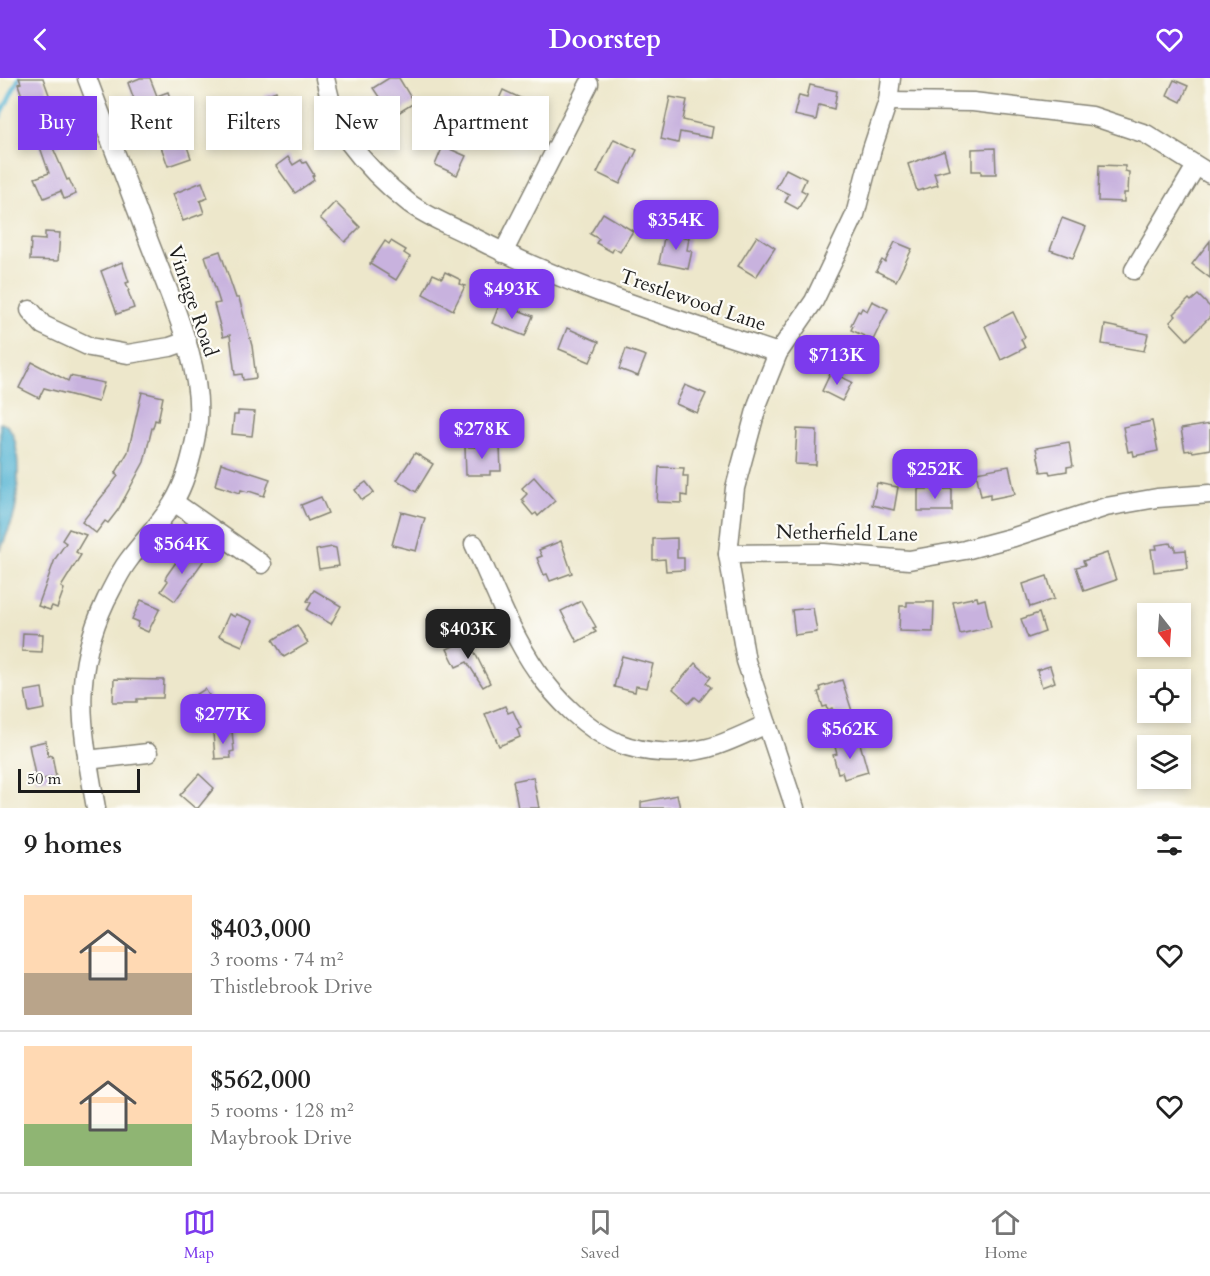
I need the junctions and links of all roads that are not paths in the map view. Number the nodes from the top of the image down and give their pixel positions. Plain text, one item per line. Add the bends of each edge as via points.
1 (87, 78) edge
2 (325, 78) edge
3 (891, 78) edge
4 (589, 84) dead end
5 (888, 101) junction
6 (1203, 170) edge
7 (503, 253) junction
8 (1134, 270) dead end
9 (30, 310) dead end
10 (187, 341) junction
11 (778, 353) junction
12 (1210, 494) edge
13 (174, 502) junction
14 (474, 544) dead end
15 (728, 554) junction
16 (262, 564) dead end
17 (767, 724) junction
18 (148, 753) dead end
19 (87, 760) junction
20 (96, 808) edge
21 (795, 808) edge

1 - 10 street, Vintage Road
2 - 7 street, Trestlewood Lane via 331,107 347,140 373,171 410,204
3 - 5 street
4 - 7 street
5 - 6 street via 973,102 1092,116 1146,134
5 - 11 street via 855,215 814,302
6 - 8 street
7 - 11 street, Trestlewood Lane via 630,303
9 - 10 street via 43,325 90,347 129,354
10 - 13 street, Vintage Road via 198,402 197,428 191,458
11 - 15 street via 758,404 735,488
12 - 15 street, Netherfield Lane via 1106,507 1014,537 909,560 824,553
13 - 16 street
13 - 19 street, Vintage Road via 128,562 94,626 83,670
14 - 17 street via 537,671 570,709 618,742 672,753 709,748
15 - 17 street via 746,661
17 - 21 street
18 - 19 street
19 - 20 street, Vintage Road

